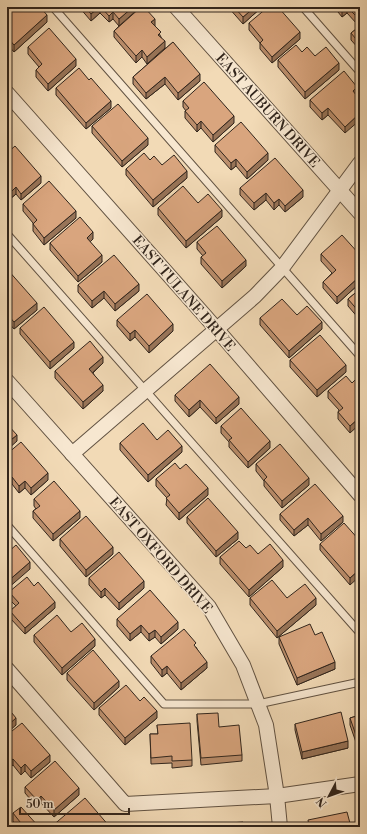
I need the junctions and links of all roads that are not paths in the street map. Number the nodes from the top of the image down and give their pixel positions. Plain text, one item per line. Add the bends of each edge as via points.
1 (54, 7) edge
2 (176, 7) edge
3 (302, 7) edge
4 (360, 72) edge
5 (7, 93) edge
6 (360, 164) edge
7 (340, 191) junction
8 (360, 213) edge
9 (7, 234) edge
10 (282, 268) junction
11 (217, 330) junction
12 (360, 356) edge
13 (7, 380) edge
14 (146, 391) junction
15 (72, 454) junction
16 (360, 495) edge
17 (7, 525) edge
18 (360, 634) edge
19 (7, 669) edge
20 (360, 682) edge
21 (258, 704) junction
22 (360, 784) edge
23 (277, 796) junction
24 (280, 827) edge

1 - 10 lane
2 - 7 street, EAST AUBURN DRIVE
3 - 4 lane
5 - 11 street, EAST TULANE DRIVE
6 - 7 street
7 - 8 street, EAST AUBURN DRIVE
7 - 10 street
9 - 14 lane
10 - 11 street
10 - 12 lane
11 - 14 street
11 - 16 street, EAST TULANE DRIVE
13 - 15 street, EAST OXFORD DRIVE
14 - 15 street
14 - 18 lane
15 - 21 street, EAST OXFORD DRIVE via 209,607 243,665
17 - 21 lane via 164,704
19 - 23 street via 125,804
20 - 21 lane
21 - 23 street, EAST OXFORD DRIVE via 266,725
22 - 23 street
23 - 24 street, EAST OXFORD DRIVE

